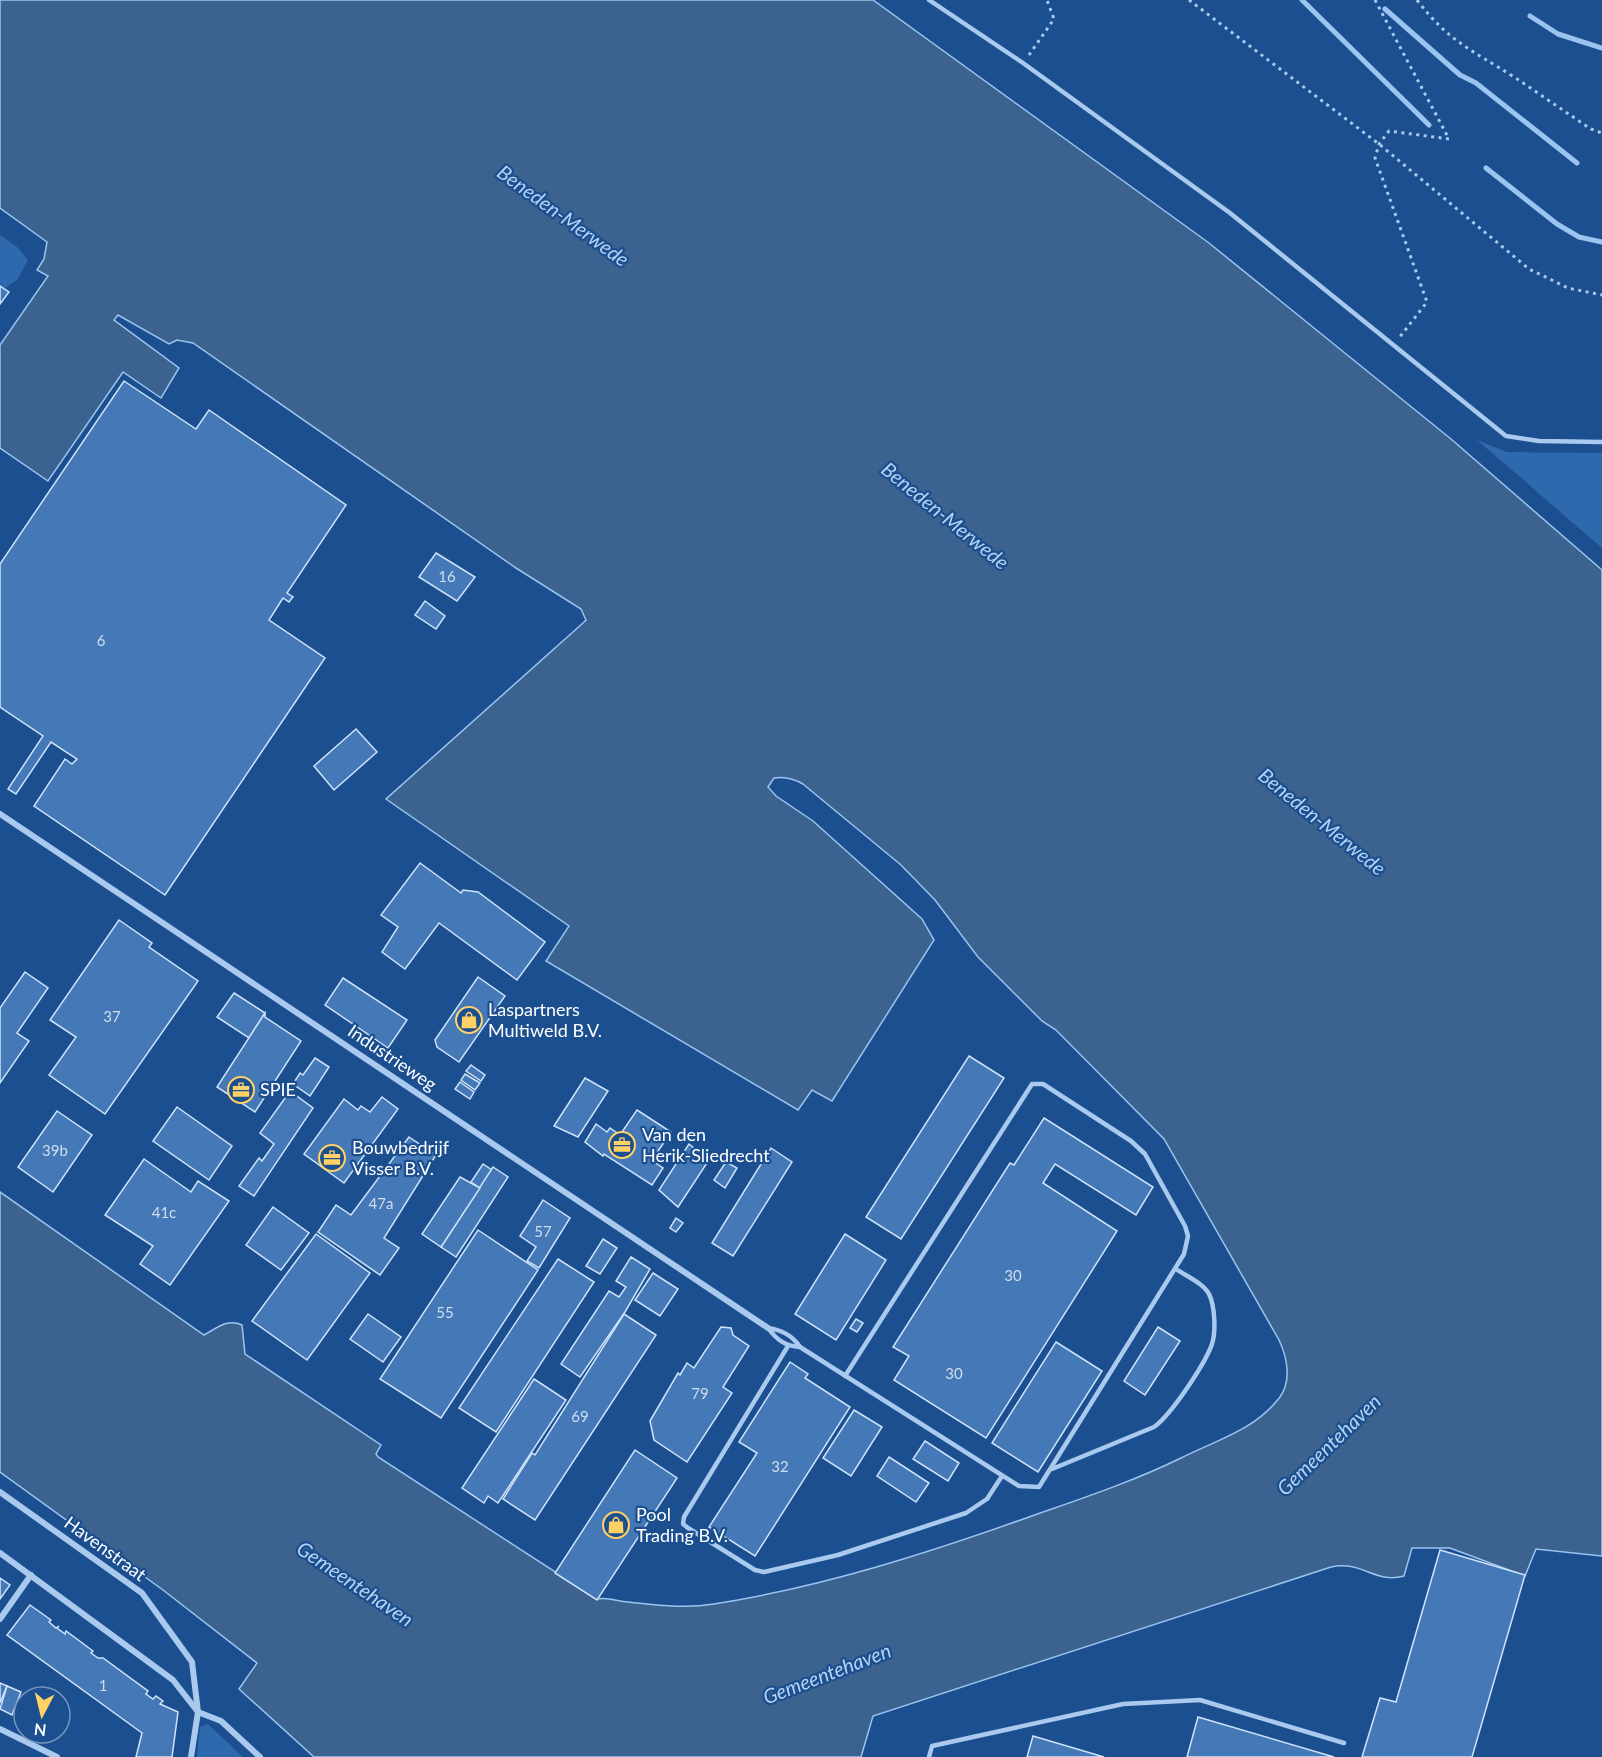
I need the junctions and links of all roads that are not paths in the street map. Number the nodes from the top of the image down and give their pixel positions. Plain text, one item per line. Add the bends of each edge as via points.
1 (929, 0) edge
2 (1602, 442) edge
3 (0, 814) edge
4 (1176, 1269) junction
5 (768, 1328) junction
6 (788, 1346) junction
7 (800, 1347) junction
8 (845, 1376) junction
9 (1052, 1469) junction
10 (1002, 1476) junction
11 (0, 1492) edge
12 (0, 1553) edge
13 (31, 1575) junction
14 (0, 1619) edge
15 (198, 1712) junction
16 (0, 1729) edge
17 (1344, 1743) dead end
18 (57, 1757) edge
19 (190, 1757) edge
20 (260, 1757) edge
21 (929, 1757) edge

1 - 2 lane via 1230,213 1506,436
3 - 5 street, Industrieweg
4 - 8 lane via 1187,1244 1185,1226 1145,1155 1131,1141 1043,1084 1032,1084
4 - 9 lane
4 - 9 lane via 1205,1288 1209,1295 1214,1334 1209,1352 1166,1419
5 - 6 lane
5 - 7 lane via 780,1329
6 - 7 lane
6 - 10 lane via 684,1517 683,1524 688,1528 755,1570 764,1572 838,1555 966,1513 987,1499
7 - 8 lane
8 - 10 lane
9 - 10 lane via 1044,1483 1032,1488
11 - 15 street, Havenstraat via 142,1593 192,1662
12 - 13 street
13 - 14 street
13 - 15 street via 173,1680
15 - 19 street, Havenstraat
15 - 20 street via 221,1721
16 - 18 street
17 - 21 lane via 1200,1700 1123,1704 932,1746

